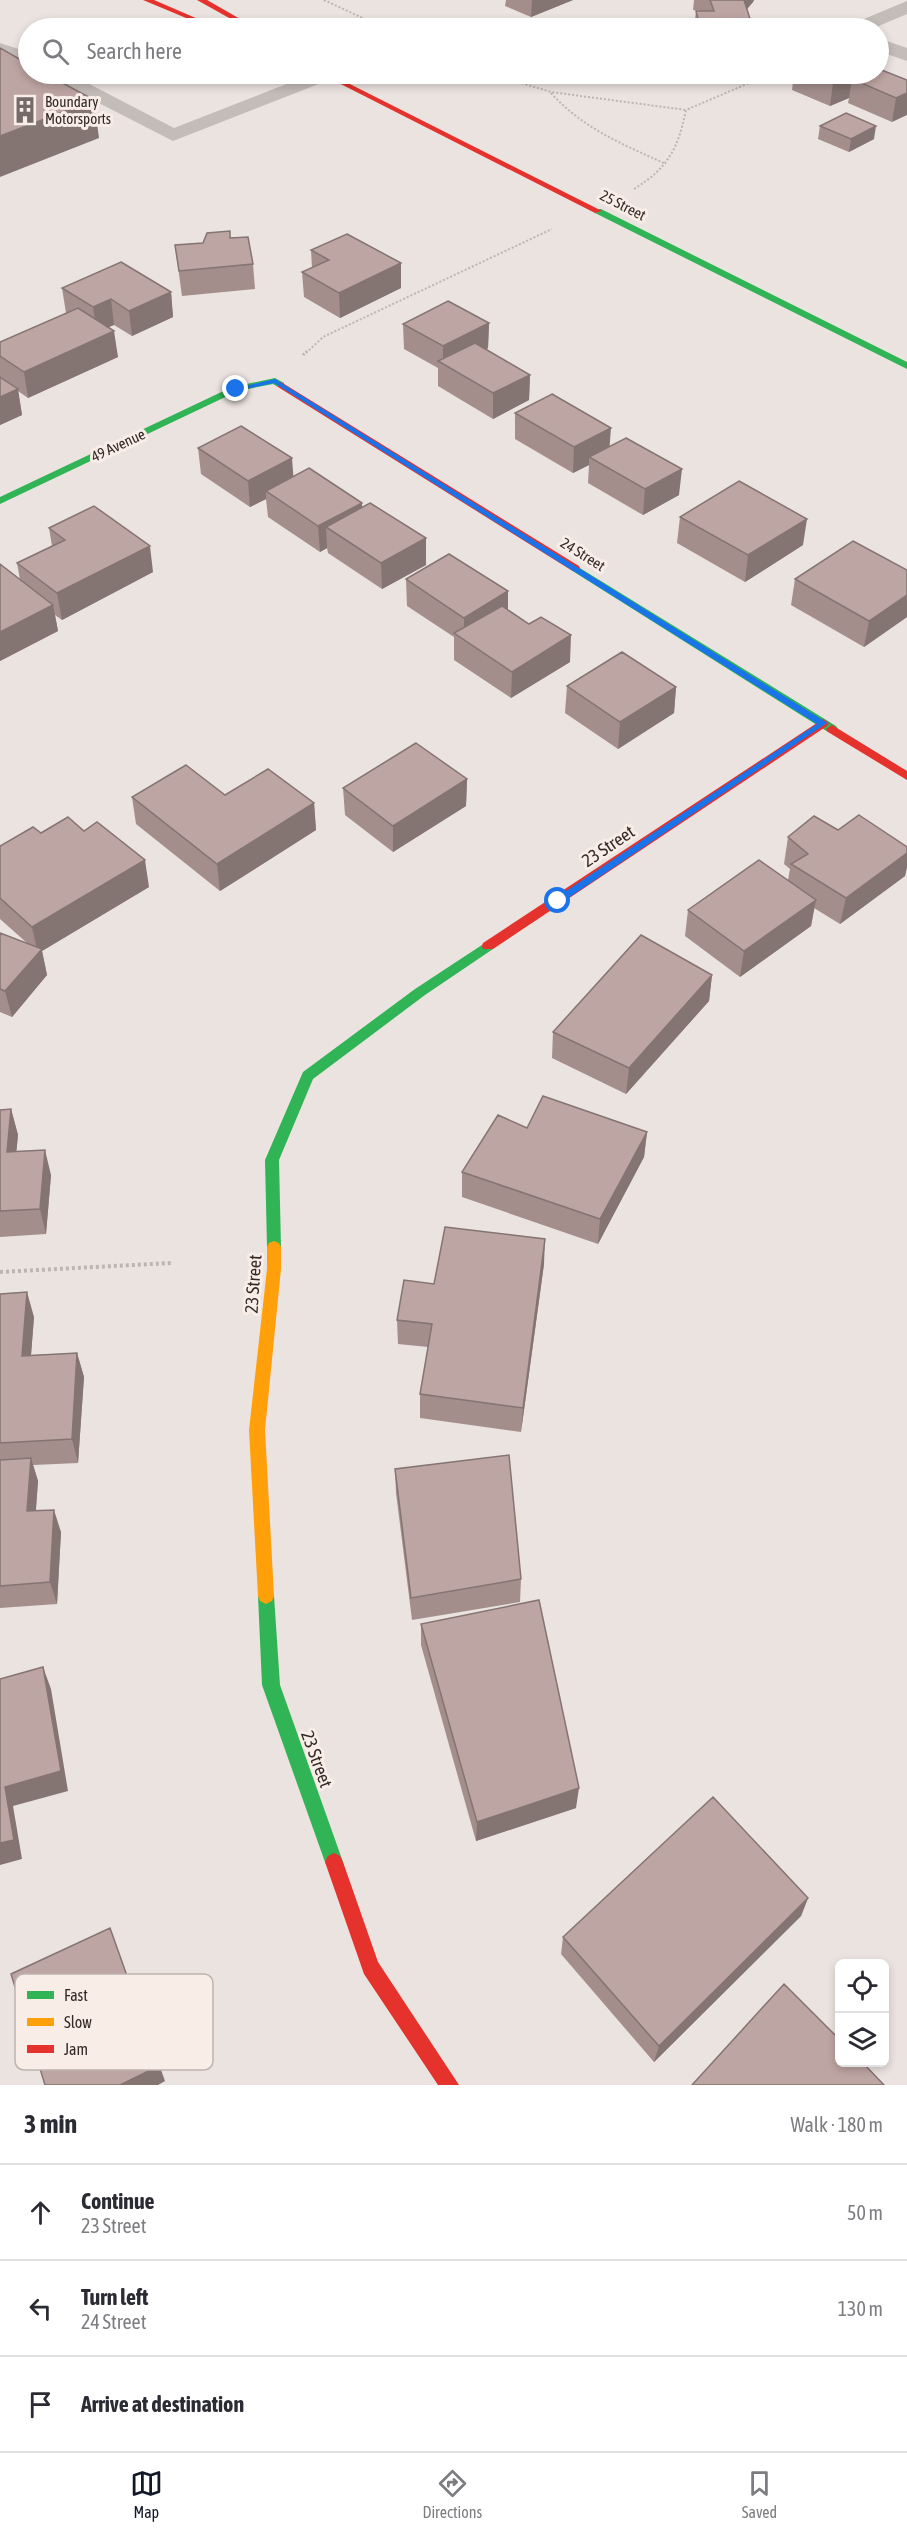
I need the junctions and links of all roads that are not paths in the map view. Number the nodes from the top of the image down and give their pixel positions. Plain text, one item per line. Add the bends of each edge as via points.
1 (147, 0) edge
2 (201, 0) edge
3 (907, 7) edge
4 (191, 18) edge
5 (234, 18) edge
6 (882, 18) edge
7 (0, 48) edge
8 (889, 48) edge
9 (18, 54) edge
10 (907, 55) edge
11 (76, 84) edge
12 (301, 84) edge
13 (346, 84) edge
14 (907, 366) edge
15 (236, 389) joint
16 (0, 501) edge
17 (823, 723) junction
18 (907, 776) edge
19 (449, 2085) edge

1 - 4 street
2 - 5 street
3 - 6 street
7 - 9 lane
8 - 10 street
11 - 12 lane via 173,135
13 - 14 street, 25 Street
15 - 16 street, 49 Avenue
15 - 17 street, 24 Street via 275,381
17 - 18 street, 24 Street
17 - 19 street, 23 Street via 420,992 308,1076 272,1160 274,1269 257,1430 271,1684 371,1967

